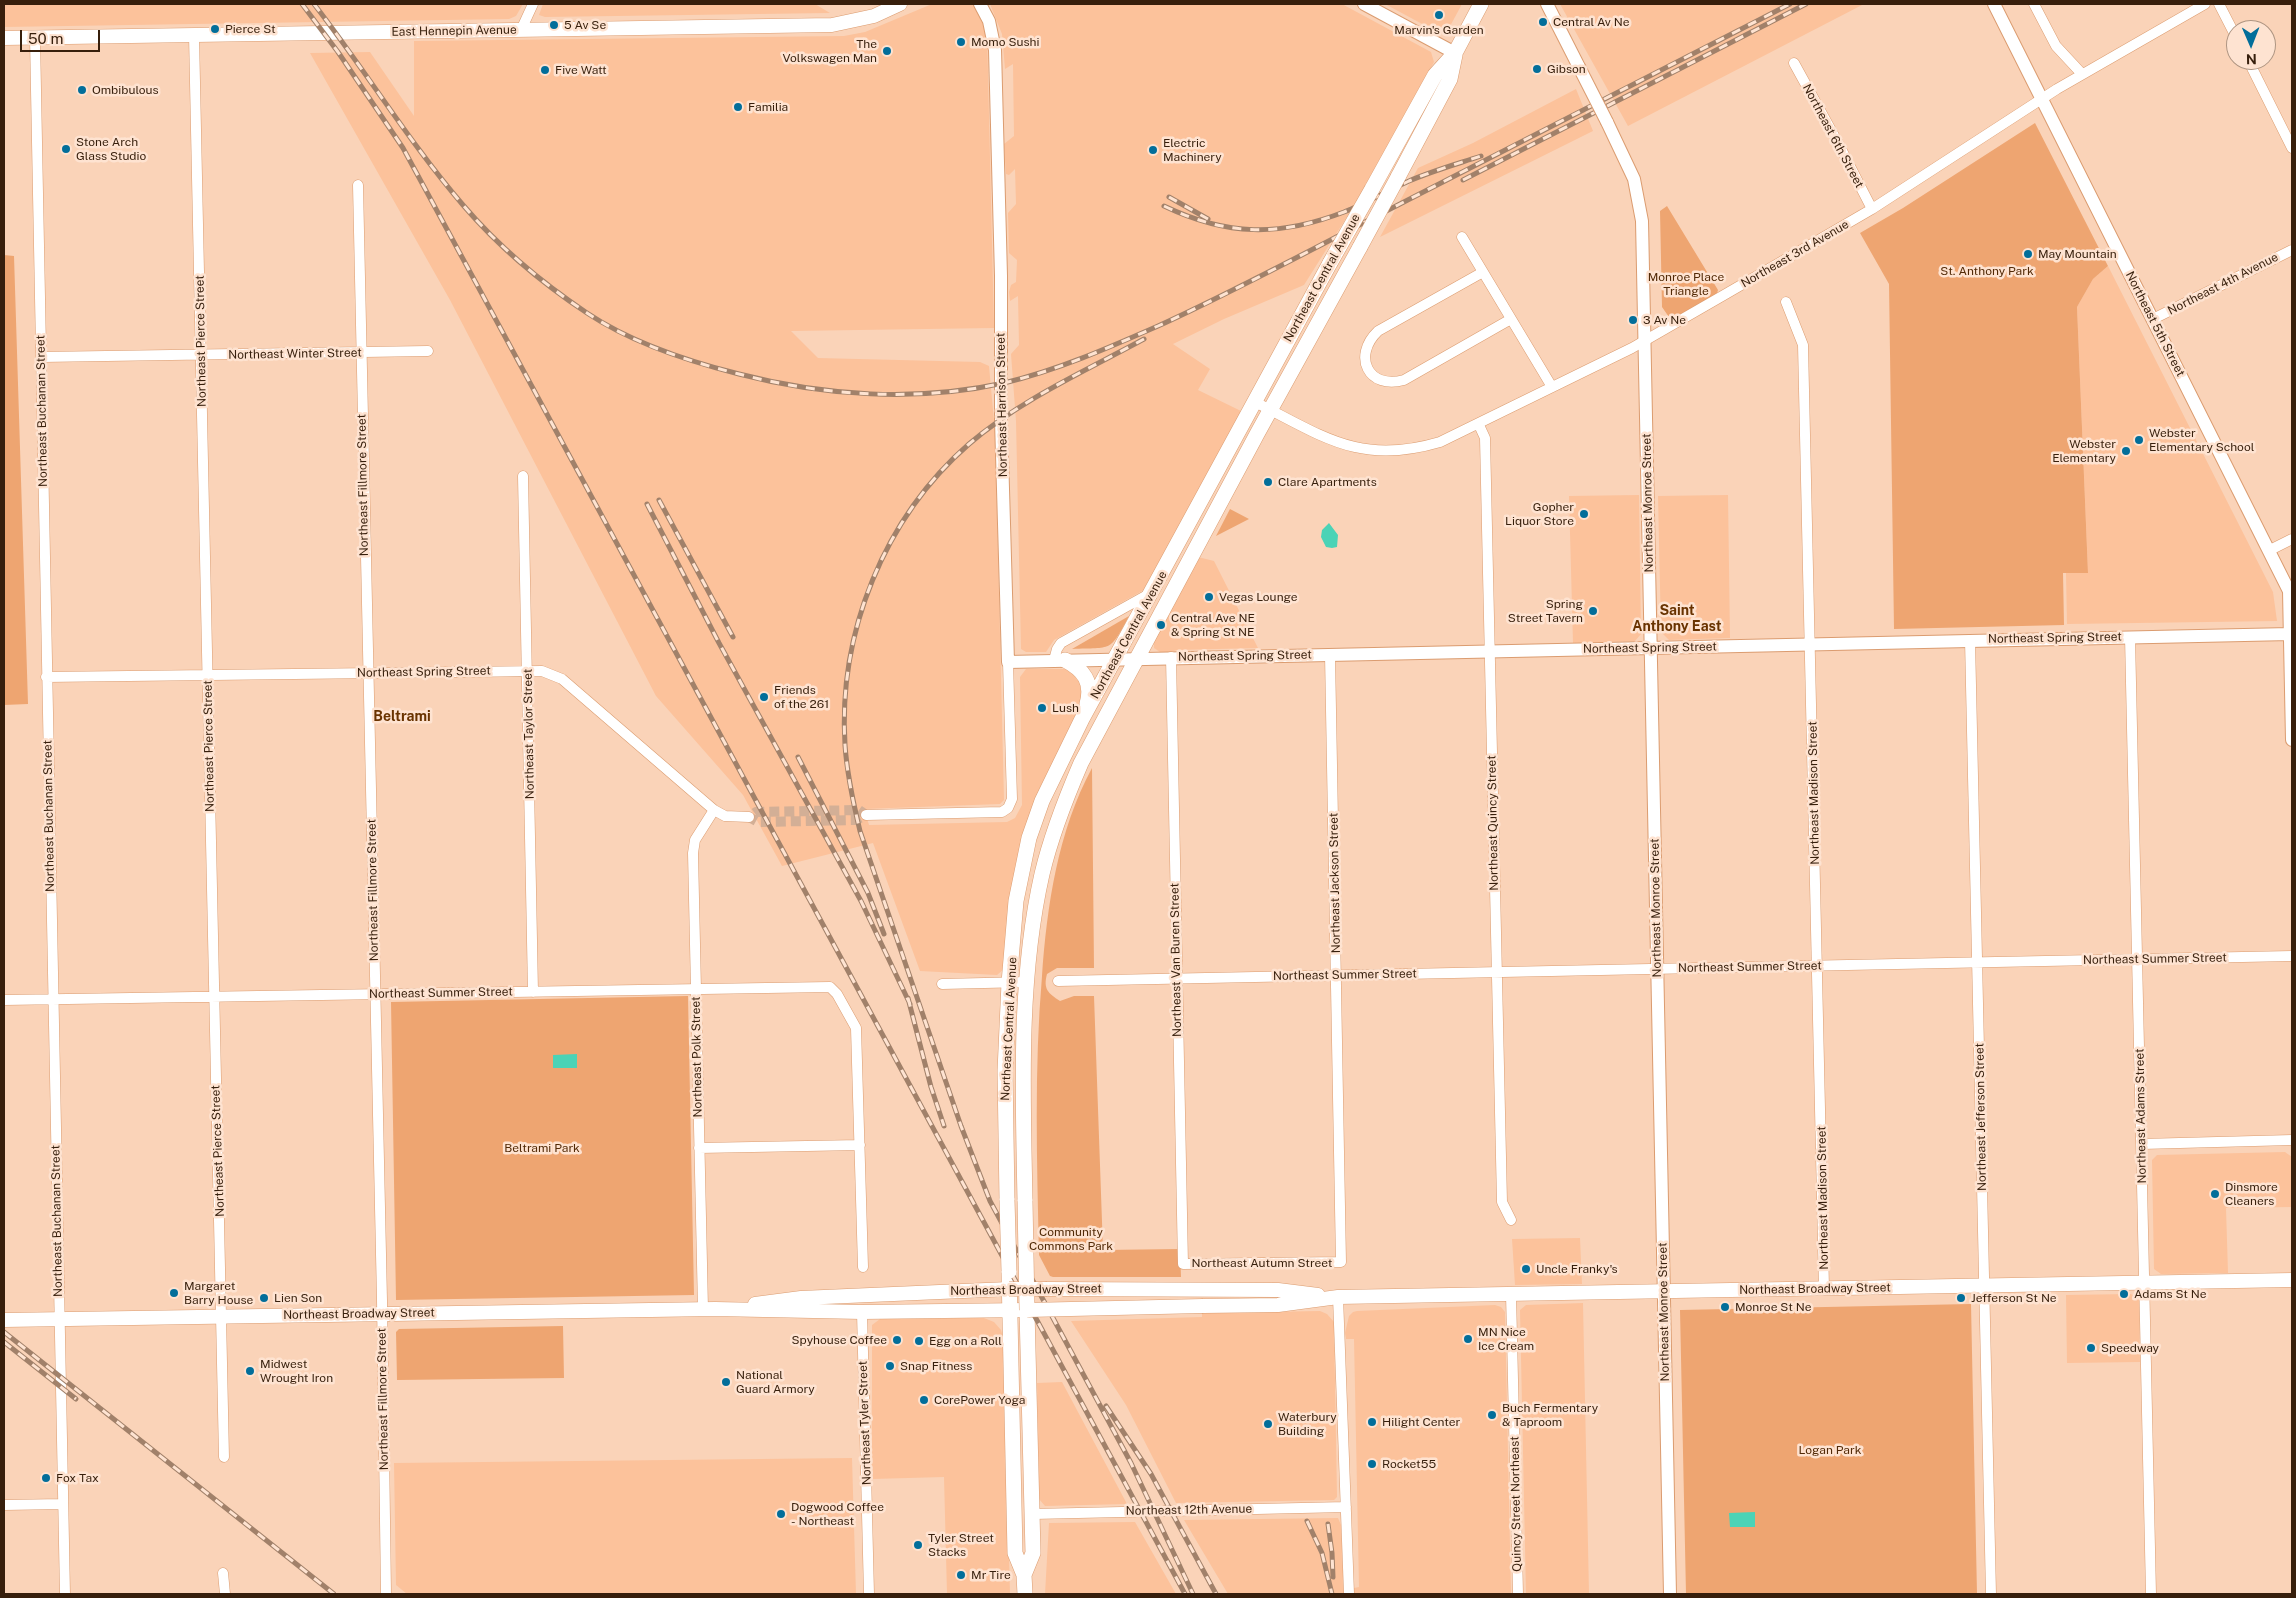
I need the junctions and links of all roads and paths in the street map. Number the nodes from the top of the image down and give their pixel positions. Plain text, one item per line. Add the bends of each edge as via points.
1 (533, 4) edge
2 (900, 4) edge
3 (980, 4) edge
4 (1364, 4) edge
5 (1482, 4) edge
6 (1547, 4) edge
7 (1994, 4) edge
8 (2034, 4) edge
9 (2205, 4) edge
10 (2220, 4) edge
11 (2228, 20) edge
12 (521, 30) junction
13 (194, 35) junction
14 (4, 38) edge
15 (34, 38) junction
16 (1455, 53) junction
17 (1794, 63) dead end
18 (2253, 70) edge
19 (2082, 74) junction
20 (2041, 99) junction
21 (2292, 148) edge
22 (358, 185) dead end
23 (1872, 209) junction
24 (1462, 237) dead end
25 (2292, 250) edge
26 (1483, 272) junction
27 (1786, 302) dead end
28 (1511, 319) junction
29 (2153, 319) junction
30 (1645, 340) junction
31 (360, 352) junction
32 (428, 352) dead end
33 (202, 355) junction
34 (42, 357) junction
35 (1552, 387) junction
36 (1253, 401) junction
37 (1270, 410) junction
38 (1479, 424) junction
39 (523, 476) dead end
40 (2292, 539) edge
41 (2270, 550) junction
42 (1152, 592) junction
43 (2291, 634) edge
44 (2130, 637) junction
45 (1970, 640) junction
46 (1811, 643) junction
47 (1651, 647) junction
48 (1489, 651) junction
49 (1330, 654) junction
50 (1171, 657) junction
51 (1115, 658) junction
52 (1137, 658) junction
53 (1059, 660) junction
54 (1008, 662) junction
55 (528, 671) junction
56 (368, 672) junction
57 (207, 675) junction
58 (46, 677) junction
59 (2292, 710) edge
60 (1082, 719) junction
61 (2292, 740) edge
62 (714, 810) junction
63 (866, 815) tunnel mouth
64 (749, 817) dead end
65 (2292, 956) edge
66 (2139, 959) junction
67 (1978, 962) junction
68 (1818, 966) junction
69 (1656, 969) junction
70 (1496, 972) junction
71 (1336, 976) junction
72 (1176, 978) junction
73 (1058, 981) dead end
74 (1027, 982) junction
75 (1009, 983) junction
76 (942, 984) dead end
77 (696, 988) junction
78 (533, 992) junction
79 (375, 994) junction
80 (214, 996) junction
81 (53, 999) junction
82 (4, 1000) edge
83 (2292, 1140) edge
84 (2142, 1144) junction
85 (860, 1146) junction
86 (699, 1148) junction
87 (1511, 1220) dead end
88 (1341, 1262) joint
89 (1183, 1264) joint
90 (863, 1267) dead end
91 (2292, 1280) edge
92 (2144, 1282) junction
93 (1984, 1286) junction
94 (1824, 1288) junction
95 (1009, 1289) junction
96 (1026, 1289) junction
97 (1664, 1292) junction
98 (1511, 1294) junction
99 (1338, 1297) junction
100 (709, 1309) junction
101 (1010, 1310) junction
102 (1027, 1310) junction
103 (862, 1312) junction
104 (382, 1313) junction
105 (222, 1316) junction
106 (59, 1319) junction
107 (4, 1320) edge
108 (224, 1457) dead end
109 (62, 1504) junction
110 (4, 1505) edge
111 (1346, 1507) junction
112 (1033, 1514) junction
113 (223, 1573) dead end
114 (1024, 1575) junction
115 (65, 1594) edge
116 (224, 1594) edge
117 (386, 1594) edge
118 (869, 1594) edge
119 (1025, 1594) edge
120 (1349, 1594) edge
121 (1518, 1594) edge
122 (1670, 1594) edge
123 (1991, 1594) edge
124 (2152, 1594) edge

1 - 12 street
2 - 12 main road, East Hennepin Avenue via 874,16 832,25
3 - 54 street, Northeast Harrison Street via 989,21 995,50
4 - 16 street
5 - 16 main road, Northeast Central Avenue
6 - 30 street, Northeast Monroe Street, bridge via 1634,179 1642,221
7 - 20 street, Northeast 5th Street
8 - 19 street via 2056,46
9 - 19 street, Northeast 3rd Avenue
10 - 11 street
12 - 13 main road, East Hennepin Avenue
13 - 15 main road, East Hennepin Avenue
13 - 33 street, Northeast Pierce Street
14 - 15 main road, East Hennepin Avenue
15 - 34 street, Northeast Buchanan Street
16 - 36 main road, Northeast Central Avenue, bridge via 1435,75
16 - 37 main road, Northeast Central Avenue, bridge via 1450,79
17 - 23 street, Northeast 6th Street
18 - 21 street
19 - 20 street, Northeast 3rd Avenue
20 - 23 street, Northeast 3rd Avenue
20 - 29 street, Northeast 5th Street
22 - 31 street, Northeast Fillmore Street
23 - 30 street, Northeast 3rd Avenue
24 - 26 street
25 - 29 street, Northeast 4th Avenue
26 - 28 street
26 - 28 street via 1378,331 1365,350 1369,372 1379,380 1404,380
27 - 46 street, Northeast Madison Street via 1803,345
28 - 35 street
29 - 41 street, Northeast 5th Street
30 - 35 street, Northeast 3rd Avenue
30 - 47 street, Northeast Monroe Street
31 - 32 street, Northeast Winter Street
31 - 33 street, Northeast Winter Street
31 - 56 street, Northeast Fillmore Street
33 - 34 street, Northeast Winter Street
33 - 57 street, Northeast Pierce Street
34 - 58 street, Northeast Buchanan Street
35 - 38 street, Northeast 3rd Avenue
36 - 37 street, Northeast 3rd Avenue
36 - 42 main road, Northeast Central Avenue
37 - 38 street, Northeast 3rd Avenue via 1336,442 1371,451 1421,448
37 - 52 main road, Northeast Central Avenue
38 - 48 street, Northeast Quincy Street via 1485,438
39 - 55 street, Northeast Taylor Street
40 - 41 street
41 - 43 street, Northeast 5th Street via 2290,591
42 - 51 main road, Northeast Central Avenue
42 - 53 street via 1061,643 1057,648
43 - 44 street, Northeast Spring Street
43 - 59 street
44 - 45 street, Northeast Spring Street
44 - 66 street, Northeast Adams Street
45 - 46 street, Northeast Spring Street
45 - 67 street, Northeast Jefferson Street
46 - 47 street, Northeast Spring Street
46 - 68 street, Northeast Madison Street
47 - 48 street, Northeast Spring Street
47 - 69 street, Northeast Monroe Street
48 - 49 street, Northeast Spring Street
48 - 70 street, Northeast Quincy Street
49 - 50 street, Northeast Spring Street
49 - 71 street, Northeast Jackson Street
50 - 52 street, Northeast Spring Street
50 - 72 street, Northeast Van Buren Street
51 - 52 street, Northeast Spring Street
51 - 53 street, Northeast Spring Street
51 - 60 main road, Northeast Central Avenue
52 - 74 main road, Northeast Central Avenue via 1081,764 1055,827 1036,902
53 - 54 street, Northeast Spring Street
53 - 60 main road via 1076,666 1089,682 1089,697
54 - 63 street, Northeast Harrison Street via 1012,799 1008,808 1002,812
55 - 56 street, Northeast Spring Street
55 - 62 street, Northeast Spring Street via 547,672 562,679
55 - 78 street, Northeast Taylor Street
56 - 57 street, Northeast Spring Street
56 - 79 street, Northeast Fillmore Street
57 - 58 street, Northeast Spring Street
57 - 80 street, Northeast Pierce Street
58 - 81 street, Northeast Buchanan Street
59 - 61 street
60 - 75 main road, Northeast Central Avenue via 1053,774 1029,838 1016,902
62 - 64 street, Northeast Spring Street via 725,816
62 - 77 street, Northeast Polk Street via 695,840 692,853
65 - 66 street, Northeast Summer Street
66 - 67 street, Northeast Summer Street
66 - 84 street, Northeast Adams Street
67 - 68 street, Northeast Summer Street
67 - 93 street, Northeast Jefferson Street
68 - 69 street, Northeast Summer Street
68 - 94 street, Northeast Madison Street
69 - 70 street, Northeast Summer Street
69 - 97 street, Northeast Monroe Street
70 - 71 street, Northeast Summer Street
70 - 87 street, Northeast Quincy Street via 1502,1202
71 - 72 street, Northeast Summer Street
71 - 88 street, Northeast Jackson Street
72 - 73 street, Northeast Summer Street
72 - 89 street, Northeast Van Buren Street
74 - 75 street
74 - 96 main road, Northeast Central Avenue, bridge via 1023,1071
75 - 76 street
75 - 95 main road, Northeast Central Avenue, bridge via 1005,1071
77 - 78 street, Northeast Summer Street
77 - 85 street, Northeast Summer Street via 830,986 856,1028
77 - 86 street, Northeast Polk Street
78 - 79 street, Northeast Summer Street
79 - 80 street, Northeast Summer Street
79 - 104 street, Northeast Fillmore Street
80 - 81 street, Northeast Summer Street
80 - 105 street, Northeast Pierce Street
81 - 82 street, Northeast Summer Street
81 - 106 street, Northeast Buchanan Street
83 - 84 street
84 - 92 street, Northeast Adams Street
85 - 86 street
85 - 90 street
86 - 100 street, Northeast Polk Street
88 - 89 street, Northeast Autumn Street
91 - 92 main road, Northeast Broadway Street
92 - 93 main road, Northeast Broadway Street
92 - 124 street, Northeast Adams Street
93 - 94 main road, Northeast Broadway Street
93 - 123 street, Northeast Jefferson Street
94 - 97 main road, Northeast Broadway Street
95 - 96 main road, Northeast Broadway Street, bridge
95 - 100 main road, Northeast Broadway Street via 801,1298
95 - 101 main road, Northeast Central Avenue
96 - 99 main road, Northeast Broadway Street, bridge via 1278,1290
96 - 102 main road, Northeast Central Avenue, bridge
97 - 98 main road, Northeast Broadway Street
97 - 122 street, Northeast Monroe Street
98 - 99 main road, Northeast Broadway Street
98 - 121 street, Quincy Street Northeast
99 - 102 main road, Northeast Broadway Street, bridge via 1278,1305
99 - 111 street
100 - 103 main road, Northeast Broadway Street
100 - 104 main road, Northeast Broadway Street
101 - 102 main road, Northeast Broadway Street
101 - 103 main road, Northeast Broadway Street
101 - 114 main road, Northeast Central Avenue via 1015,1553
102 - 112 main road, Northeast Central Avenue
103 - 118 street, Northeast Tyler Street
104 - 105 main road, Northeast Broadway Street
104 - 117 street, Northeast Fillmore Street
105 - 106 main road, Northeast Broadway Street
105 - 108 street, Northeast Pierce Street
106 - 107 main road, Northeast Broadway Street
106 - 109 street, Northeast Buchanan Street
109 - 110 street
109 - 115 street, Northeast Buchanan Street
111 - 112 street, Northeast 12th Avenue
111 - 120 street
112 - 114 main road, Northeast Central Avenue via 1033,1553
113 - 116 street
114 - 119 main road, Northeast Central Avenue

